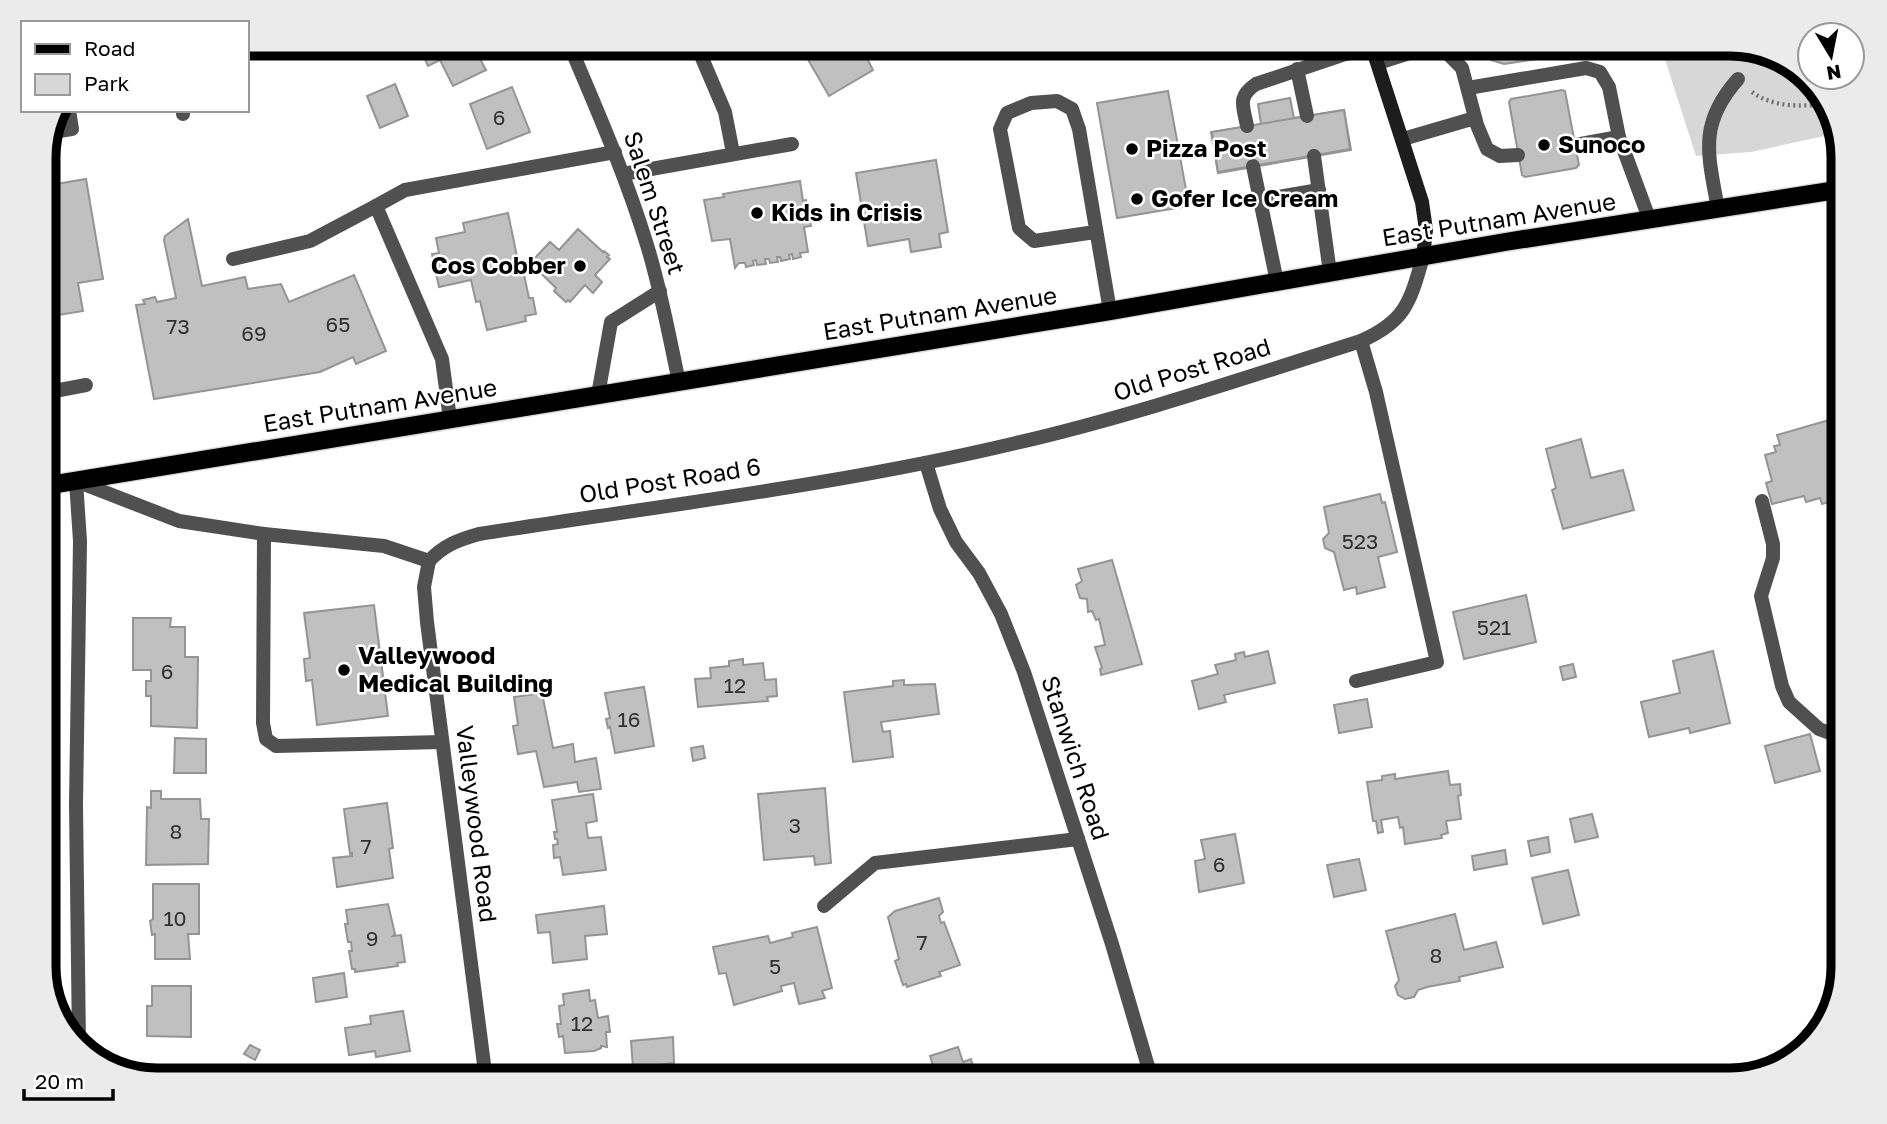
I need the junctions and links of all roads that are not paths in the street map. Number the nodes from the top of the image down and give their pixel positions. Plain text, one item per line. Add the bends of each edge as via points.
1 (574, 56) edge
2 (701, 56) edge
3 (1339, 56) edge
4 (1376, 56) edge
5 (1400, 56) edge
6 (1450, 56) edge
7 (1378, 63) junction
8 (1297, 69) junction
9 (1738, 79) road end
10 (1468, 88) junction
11 (69, 112) edge
12 (1307, 116) dead end
13 (1475, 118) junction
14 (1247, 126) dead end
15 (59, 131) edge
16 (1619, 137) junction
17 (1403, 139) junction
18 (792, 144) dead end
19 (1575, 145) dead end
20 (615, 152) junction
21 (733, 153) junction
22 (1518, 155) dead end
23 (1314, 156) dead end
24 (1253, 166) dead end
25 (623, 174) junction
26 (1319, 190) junction
27 (1831, 191) edge
28 (1261, 200) junction
29 (376, 206) junction
30 (1718, 209) junction
31 (1650, 220) junction
32 (1095, 232) junction
33 (1423, 257) junction
34 (233, 259) dead end
35 (1330, 273) junction
36 (1277, 282) junction
37 (660, 291) junction
38 (1110, 311) junction
39 (1361, 341) junction
40 (679, 382) junction
41 (86, 386) dead end
42 (56, 391) edge
43 (598, 395) junction
44 (450, 419) junction
45 (926, 463) junction
46 (76, 481) junction
47 (56, 484) edge
48 (1762, 502) dead end
49 (264, 534) junction
50 (429, 561) junction
51 (1356, 681) dead end
52 (1831, 734) edge
53 (442, 742) junction
54 (1078, 839) junction
55 (824, 906) dead end
56 (79, 1031) edge
57 (484, 1068) edge
58 (1148, 1068) edge

1 - 20 street, Salem Street
2 - 21 street via 724,112
3 - 8 street
4 - 7 main road
5 - 7 street
6 - 10 street via 1462,68
7 - 17 main road
8 - 12 street
8 - 14 street via 1245,92
9 - 30 street via 1722,98 1709,134
10 - 13 street
10 - 16 street via 1586,68 1600,72 1609,87
11 - 15 street via 72,129
13 - 17 street
13 - 22 street via 1487,149 1500,156
16 - 19 street
16 - 31 street
17 - 33 main road via 1422,202
18 - 21 street
20 - 25 street, Salem Street
20 - 29 street via 405,190
21 - 25 street
23 - 26 street
24 - 28 street
25 - 37 street, Salem Street
26 - 28 street
26 - 35 street
27 - 30 main road, East Putnam Avenue
28 - 36 street
29 - 34 street via 310,241
29 - 44 street via 442,359
30 - 31 main road, East Putnam Avenue
31 - 33 main road, East Putnam Avenue
32 - 32 street via 1072,109 1057,101 1031,103 1007,113 1000,129 1019,228 1034,241
32 - 38 street
33 - 35 main road, East Putnam Avenue
33 - 39 street, Old Post Road via 1395,322
35 - 36 main road, East Putnam Avenue
36 - 38 main road, East Putnam Avenue
37 - 40 street, Salem Street
37 - 43 street via 611,322
38 - 40 main road, East Putnam Avenue
39 - 45 street, Old Post Road via 1089,426
39 - 51 street via 1437,662
40 - 43 main road, East Putnam Avenue
41 - 42 street
43 - 44 main road, East Putnam Avenue
44 - 46 main road, East Putnam Avenue
45 - 50 street, Old Post Road 6 via 479,534 454,540
45 - 54 street, Stanwich Road via 956,542 1001,614
46 - 47 main road, East Putnam Avenue
46 - 49 street via 179,521
46 - 56 street via 80,541
48 - 52 street via 1773,558 1761,596 1782,685 1789,702 1819,729
49 - 50 street via 384,546
49 - 53 street via 266,739 276,746
50 - 53 street, Valleywood Road via 424,587
53 - 57 street, Valleywood Road
54 - 55 street via 875,863
54 - 58 street, Stanwich Road

